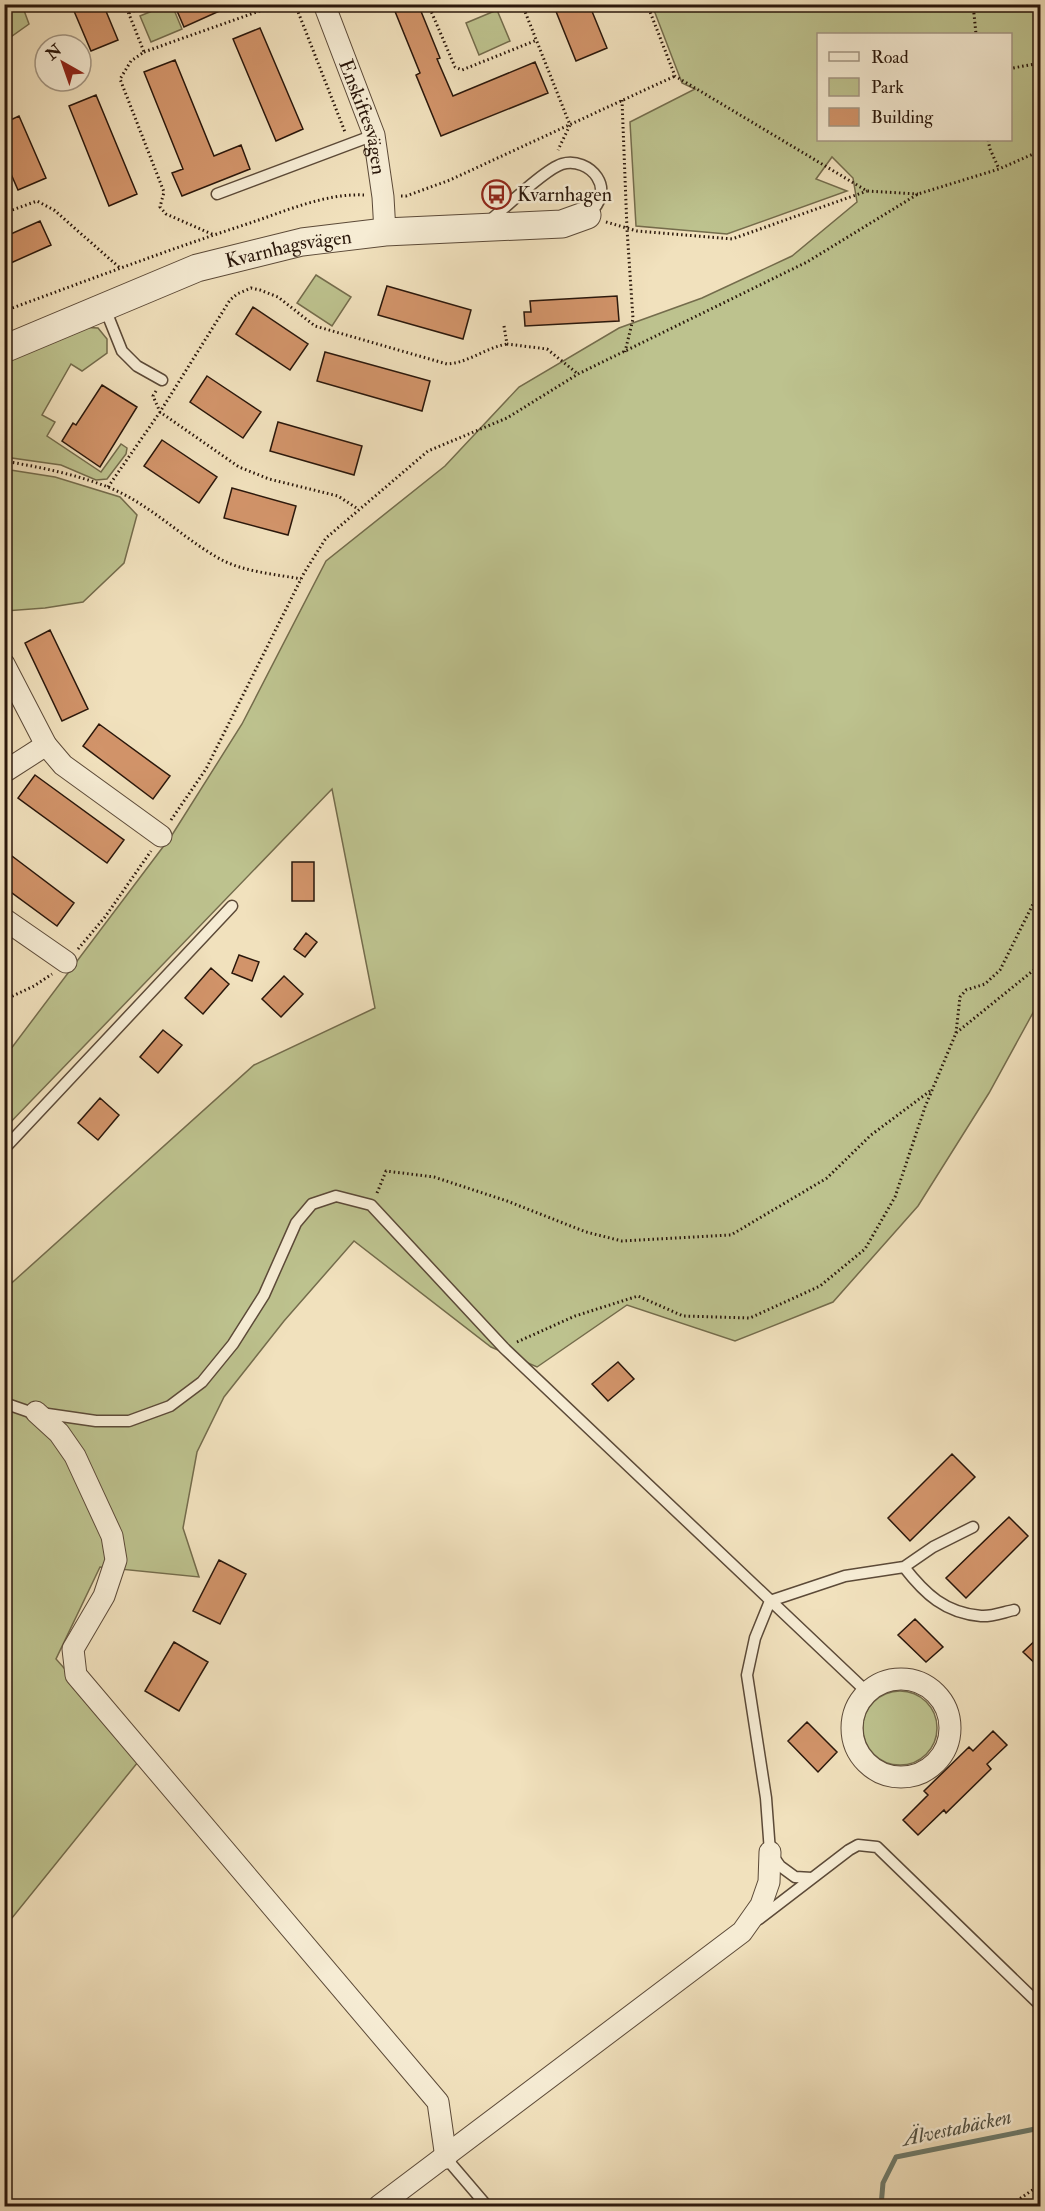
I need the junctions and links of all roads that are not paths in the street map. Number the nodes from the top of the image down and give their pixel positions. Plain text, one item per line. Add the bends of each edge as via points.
1 (324, 4) edge
2 (374, 135) junction
3 (217, 194) dead end
4 (587, 215) joint
5 (479, 229) junction
6 (385, 232) junction
7 (104, 306) junction
8 (4, 349) edge
9 (162, 380) road end
10 (4, 663) edge
11 (46, 745) junction
12 (4, 772) edge
13 (161, 836) road end
14 (232, 906) dead end
15 (4, 919) edge
16 (66, 962) road end
17 (4, 1149) edge
18 (4, 1403) edge
19 (36, 1412) junction
20 (973, 1527) dead end
21 (904, 1567) junction
22 (770, 1601) junction
23 (1014, 1611) dead end
24 (867, 1692) junction
25 (770, 1852) junction
26 (812, 1878) junction
27 (742, 1932) junction
28 (1041, 2005) edge
29 (446, 2158) junction
30 (379, 2206) edge
31 (487, 2206) edge

1 - 2 street, Enskiftesvägen
2 - 3 lane
2 - 6 street, Enskiftesvägen
4 - 5 street, Kvarnhagsvägen via 562,224
4 - 5 lane via 603,196 599,178 581,165 561,164
5 - 6 street, Kvarnhagsvägen
6 - 7 street, Kvarnhagsvägen via 302,242 197,268
7 - 8 street, Kvarnhagsvägen
7 - 9 lane via 122,351 137,366
10 - 11 street
11 - 12 street
11 - 13 street via 63,765
14 - 17 lane
15 - 16 street
18 - 19 lane
19 - 22 lane via 77,1419 129,1421 170,1406 202,1382 233,1344 264,1295 296,1223 312,1204 336,1197 372,1205 504,1348
19 - 29 street via 59,1433 75,1456 112,1536 116,1560 104,1596 73,1649 76,1675 438,2102
20 - 21 lane
21 - 22 lane via 845,1576
21 - 23 lane via 921,1589 946,1606 982,1616
22 - 24 lane
22 - 25 lane via 754,1638 747,1675
24 - 24 street via 856,1707 852,1725 855,1744 864,1761 880,1772 898,1777 917,1774 934,1764 945,1749 950,1730 947,1711 938,1695 922,1683 903,1679 884,1682
25 - 26 lane via 780,1866 795,1876
25 - 27 street via 769,1882 761,1905
26 - 27 lane
26 - 28 lane via 858,1845 877,1847
27 - 29 street
29 - 30 street
29 - 31 lane

